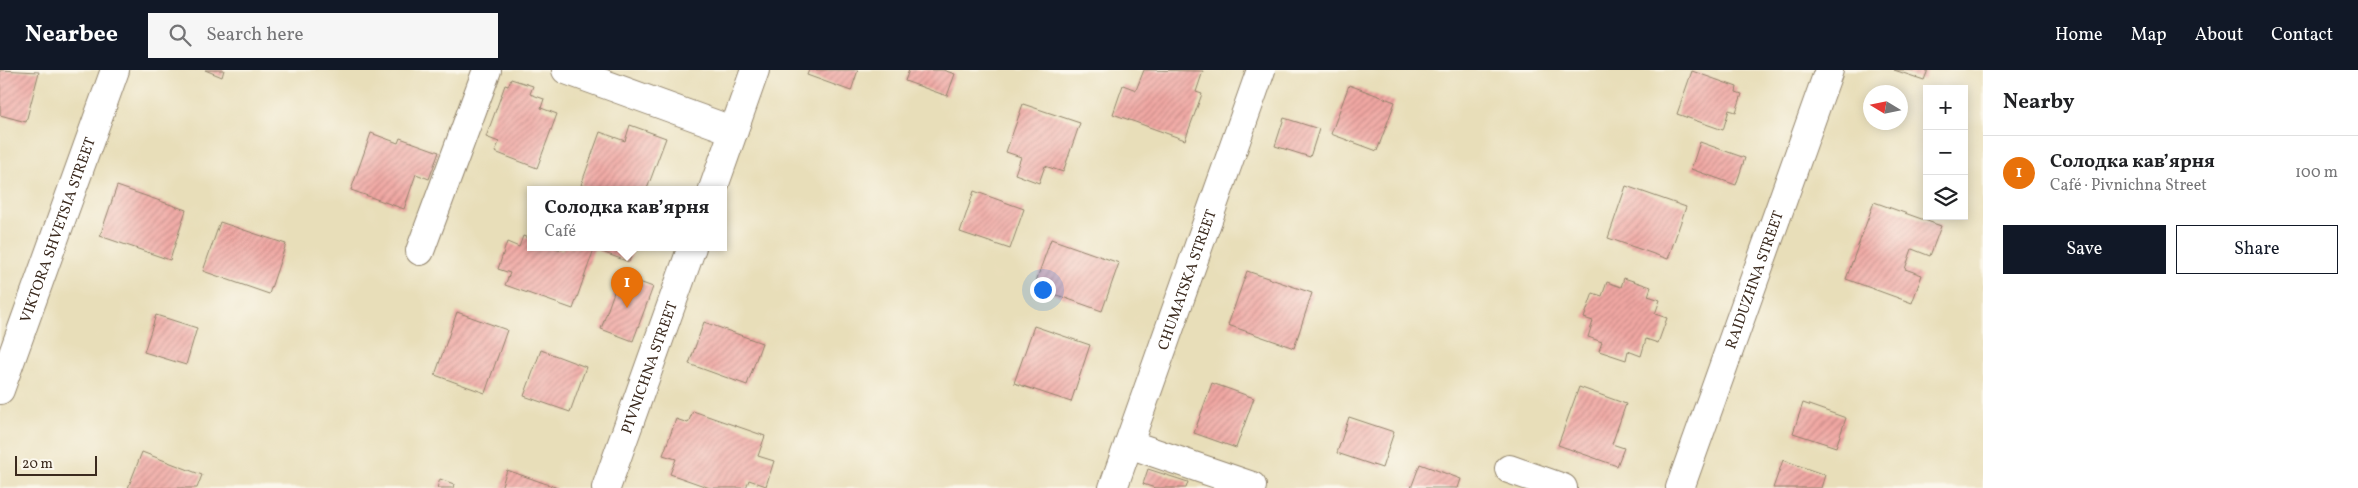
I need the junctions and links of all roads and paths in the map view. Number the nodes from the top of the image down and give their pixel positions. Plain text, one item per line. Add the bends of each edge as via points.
1 (115, 70) edge
2 (487, 70) edge
3 (566, 70) edge
4 (755, 70) edge
5 (1261, 70) edge
6 (1829, 70) edge
7 (734, 130) junction
8 (714, 186) edge
9 (420, 251) dead end
10 (691, 251) edge
11 (0, 390) edge
12 (1129, 444) junction
13 (1509, 469) dead end
14 (1252, 486) dead end
15 (606, 488) edge
16 (1113, 488) edge
17 (1562, 488) edge
18 (1680, 488) edge

1 - 11 street, VIKTORA SHVETSIA STREET
2 - 9 street
3 - 7 street
4 - 7 street
5 - 12 street, CHUMATSKA STREET
6 - 18 street, RAIDUZHNA STREET
7 - 8 street
10 - 15 street, PIVNICHNA STREET
12 - 14 street
12 - 16 street, CHUMATSKA STREET
13 - 17 street

